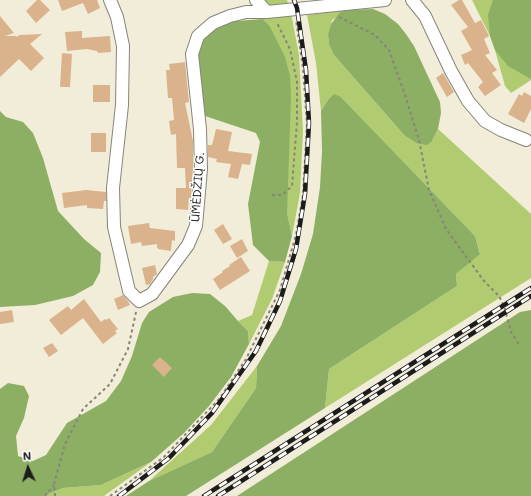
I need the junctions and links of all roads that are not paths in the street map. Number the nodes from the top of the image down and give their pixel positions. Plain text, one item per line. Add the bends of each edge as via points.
1 (110, 0) edge
2 (256, 0) edge
3 (385, 0) edge
4 (412, 0) edge
5 (267, 12) junction
6 (526, 140) dead end

1 - 5 street, ŪMĖDŽIŲ G. via 117,17 123,46 122,105 113,188 114,227 128,291 139,301 152,294 188,245 196,226 201,169 192,54 198,36 213,23 230,16 246,12
2 - 5 street
3 - 5 street, ŪMĖDŽIŲ G.
4 - 6 street via 425,16 450,71 468,101 485,121

